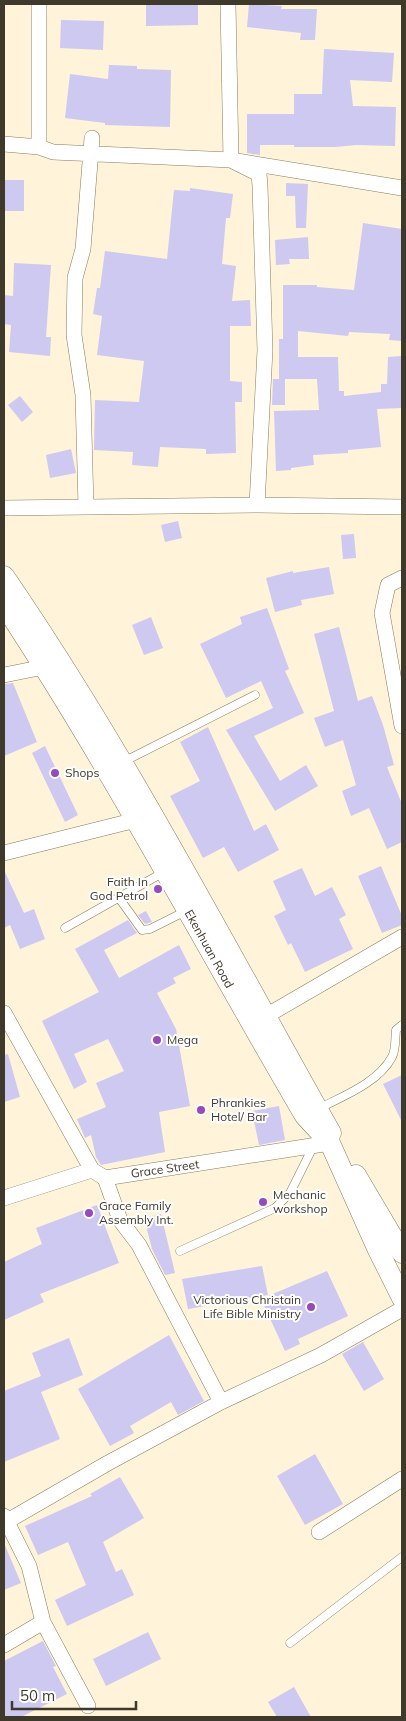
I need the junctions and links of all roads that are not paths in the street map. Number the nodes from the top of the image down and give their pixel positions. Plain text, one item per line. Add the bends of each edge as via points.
1 (39, 4) edge
2 (228, 4) edge
3 (92, 138) dead end
4 (4, 144) edge
5 (39, 147) junction
6 (231, 160) junction
7 (402, 188) edge
8 (257, 505) junction
9 (86, 507) junction
10 (402, 507) edge
11 (4, 508) edge
12 (4, 576) edge
13 (402, 578) edge
14 (4, 606) edge
15 (44, 667) junction
16 (4, 674) edge
17 (255, 695) dead end
18 (402, 726) edge
19 (123, 762) junction
20 (136, 820) junction
21 (4, 853) edge
22 (166, 871) junction
23 (119, 898) junction
24 (187, 910) junction
25 (65, 928) dead end
26 (402, 937) edge
27 (4, 1013) edge
28 (266, 1016) junction
29 (402, 1025) edge
30 (318, 1109) junction
31 (322, 1145) junction
32 (92, 1170) junction
33 (105, 1178) junction
34 (4, 1198) edge
35 (400, 1242) edge
36 (180, 1251) dead end
37 (402, 1298) edge
38 (402, 1309) edge
39 (221, 1402) junction
40 (402, 1479) edge
41 (5, 1520) edge
42 (319, 1532) dead end
43 (402, 1557) edge
44 (44, 1622) junction
45 (290, 1643) dead end
46 (4, 1645) edge
47 (88, 1706) dead end

1 - 5 street
2 - 6 street
3 - 9 street via 83,249 75,278 74,325 83,395
4 - 5 street
5 - 6 street via 53,152
6 - 7 street
6 - 8 street via 259,174 260,186 265,350
8 - 9 street
8 - 10 street
9 - 11 street
12 - 19 main road, Ekenhuan Road via 60,658
13 - 18 street via 388,585 382,612
14 - 15 main road, Ekenhuan Road
15 - 16 street
15 - 20 main road, Ekenhuan Road
17 - 19 lane
19 - 28 main road, Ekenhuan Road
20 - 21 street
20 - 22 main road, Ekenhuan Road
22 - 23 lane
22 - 24 main road, Ekenhuan Road
23 - 24 lane via 142,930
23 - 25 lane
24 - 31 main road, Ekenhuan Road
26 - 28 street
27 - 32 street
28 - 30 main road, Ekenhuan Road
29 - 30 lane via 396,1030 392,1057 378,1074 371,1081
30 - 35 main road, Ekenhuan Road
31 - 33 street, Grace Street
31 - 36 lane via 290,1193 275,1208
31 - 37 main road, Ekenhuan Road
32 - 33 street
32 - 34 street
33 - 39 street via 120,1220 139,1245
38 - 39 street via 321,1356
39 - 41 street
40 - 42 street
41 - 44 street via 30,1566
43 - 45 lane
44 - 46 street
44 - 47 street

